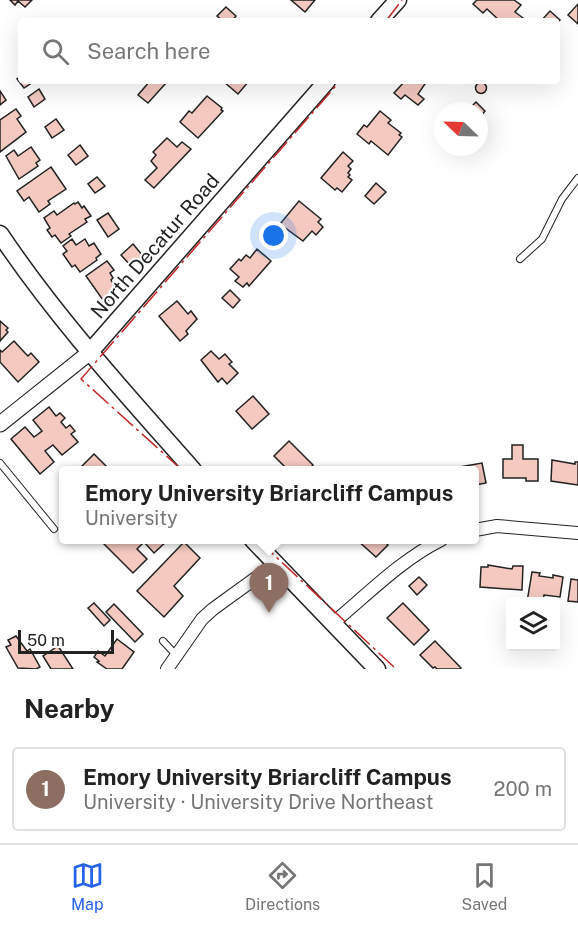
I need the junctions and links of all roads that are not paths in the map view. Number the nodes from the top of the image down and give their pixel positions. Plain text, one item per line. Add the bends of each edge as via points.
1 (398, 0) edge
2 (382, 18) edge
3 (324, 84) edge
4 (578, 178) edge
5 (0, 234) edge
6 (520, 259) dead end
7 (88, 352) junction
8 (0, 424) edge
9 (0, 463) edge
10 (189, 466) edge
11 (54, 529) dead end
12 (479, 529) edge
13 (578, 533) edge
14 (257, 544) edge
15 (432, 544) edge
16 (275, 564) junction
17 (333, 623) junction
18 (163, 641) dead end
19 (177, 655) junction
20 (167, 669) edge
21 (377, 669) edge

1 - 2 main road
3 - 7 main road, North Decatur Road
4 - 6 lane via 562,199 542,239
5 - 7 main road
7 - 8 street, North Decatur Road
7 - 10 main road
9 - 11 lane
12 - 13 street via 496,526
14 - 16 main road
15 - 17 street via 402,564
16 - 17 main road
16 - 19 street via 202,619
17 - 21 main road
18 - 19 lane
19 - 20 street

